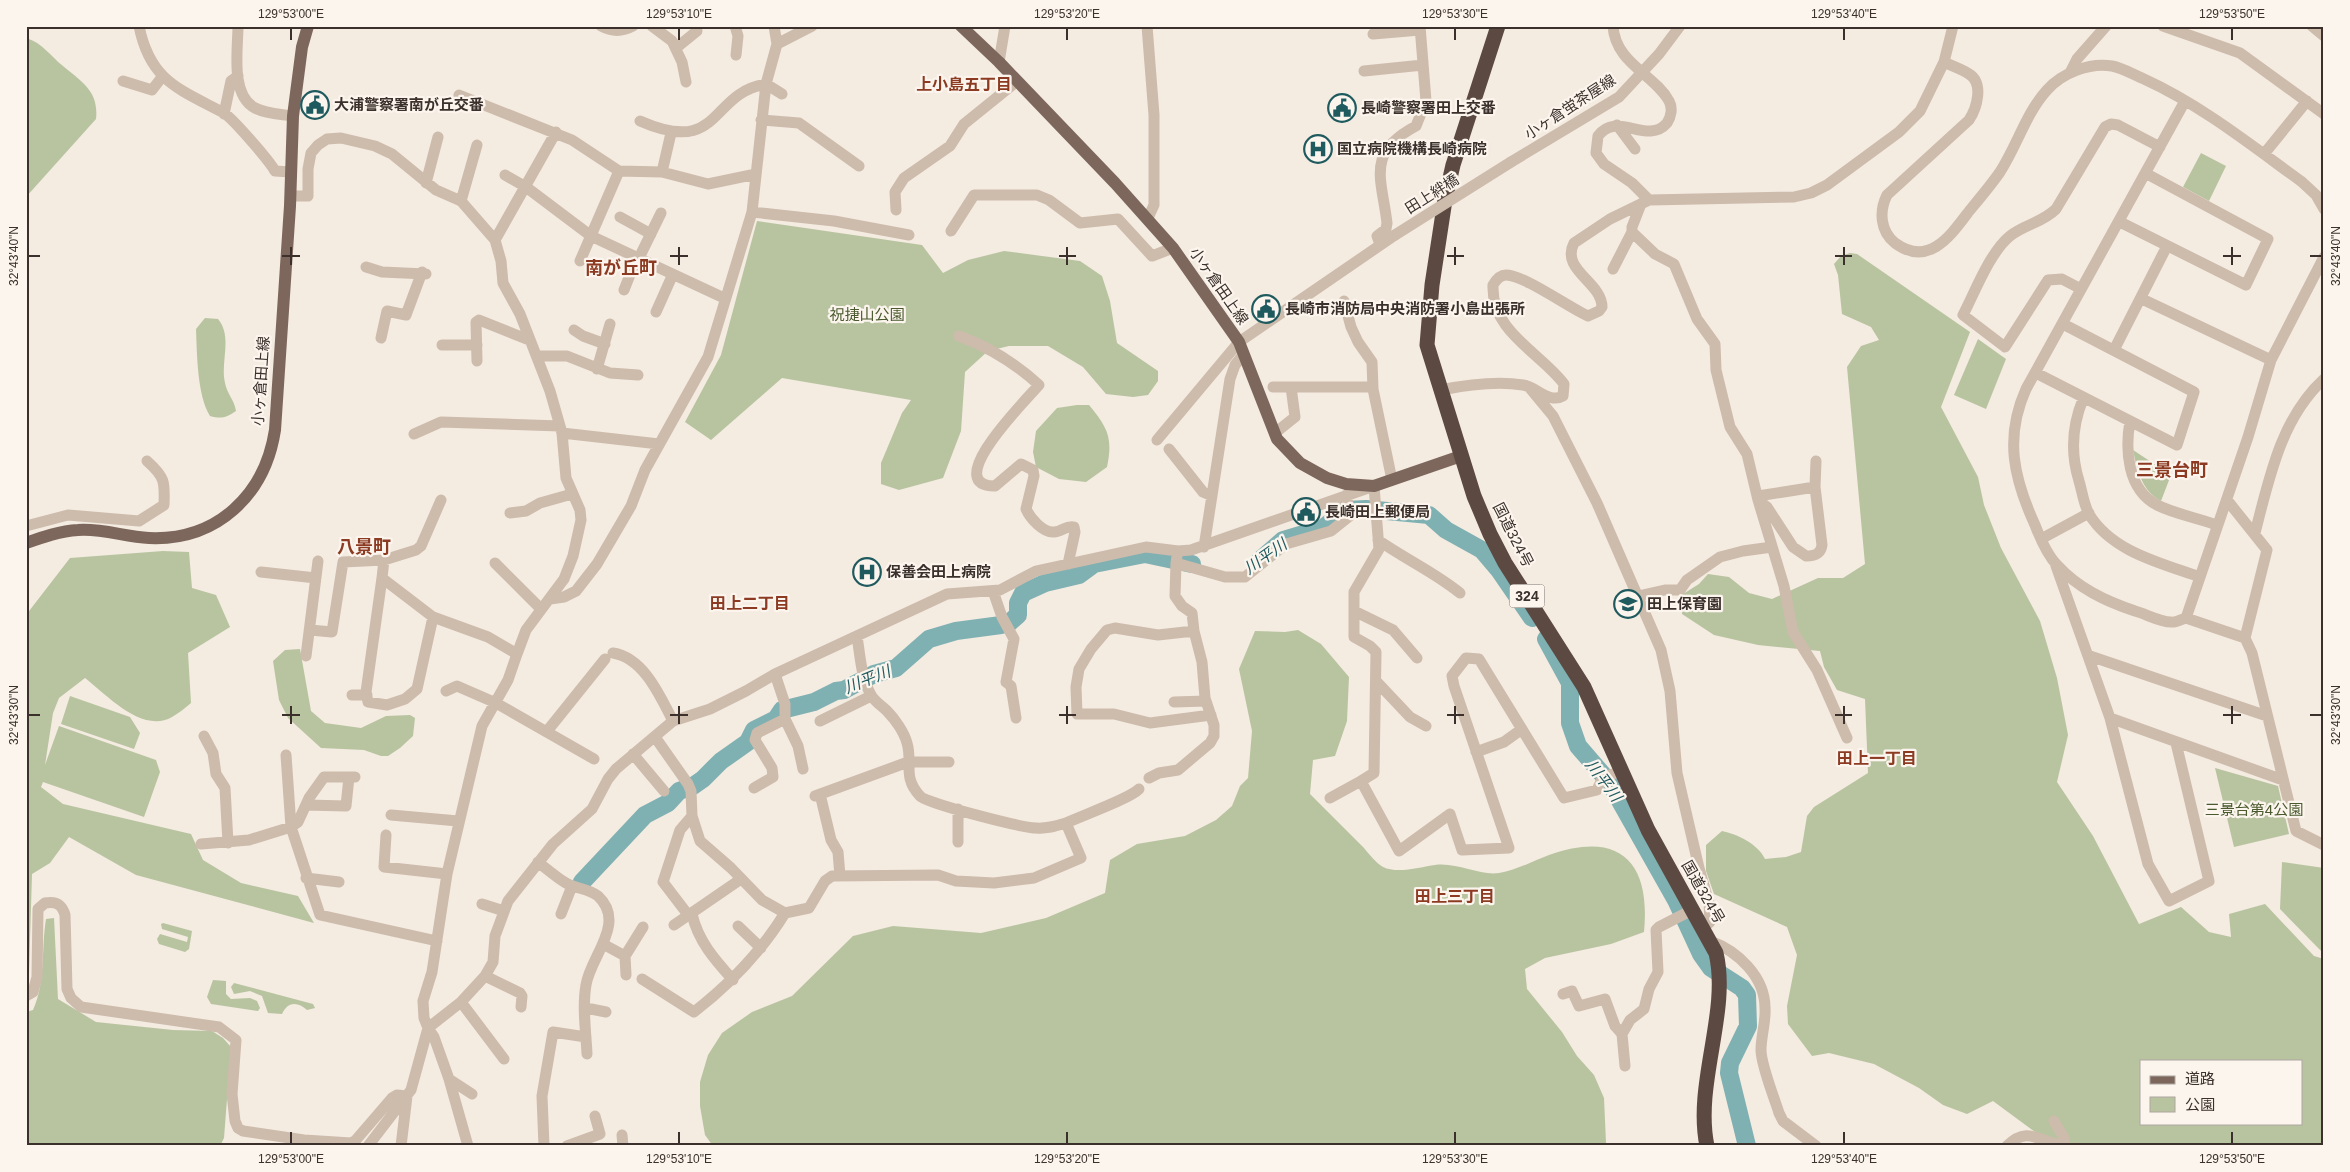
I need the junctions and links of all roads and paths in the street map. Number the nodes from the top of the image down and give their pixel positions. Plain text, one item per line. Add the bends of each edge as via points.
1 (139, 26) edge
2 (238, 26) edge
3 (308, 26) edge
4 (601, 26) edge
5 (633, 26) edge
6 (652, 26) edge
7 (735, 26) edge
8 (774, 26) edge
9 (812, 26) edge
10 (961, 26) edge
11 (1006, 26) edge
12 (1148, 26) edge
13 (1498, 26) edge
14 (1614, 26) edge
15 (1680, 26) edge
16 (1953, 26) edge
17 (2106, 26) edge
18 (2163, 26) edge
19 (2312, 26) edge
20 (1420, 28) edge
21 (697, 31) dead end
22 (1374, 34) dead end
23 (2324, 36) edge
24 (777, 44) junction
25 (676, 48) junction
26 (736, 55) dead end
27 (999, 62) junction
28 (1944, 62) junction
29 (1423, 65) junction
30 (1364, 71) dead end
31 (2070, 73) junction
32 (1642, 74) junction
33 (238, 76) junction
34 (162, 77) junction
35 (225, 79) dead end
36 (123, 81) dead end
37 (686, 82) dead end
38 (1016, 82) junction
39 (766, 84) junction
40 (782, 94) dead end
41 (458, 95) dead end
42 (2185, 101) junction
43 (2306, 101) junction
44 (217, 113) junction
45 (2324, 114) edge
46 (293, 116) junction
47 (761, 120) junction
48 (640, 121) dead end
49 (1617, 125) junction
50 (556, 132) junction
51 (671, 133) junction
52 (438, 137) dead end
53 (477, 146) dead end
54 (2160, 148) junction
55 (1635, 149) dead end
56 (2264, 154) junction
57 (1511, 162) joint
58 (858, 166) dead end
59 (619, 171) junction
60 (291, 172) junction
61 (662, 172) junction
62 (756, 174) junction
63 (2146, 174) junction
64 (505, 175) dead end
65 (426, 183) junction
66 (526, 187) junction
67 (291, 196) junction
68 (461, 201) junction
69 (1645, 202) junction
70 (2324, 209) edge
71 (896, 210) dead end
72 (752, 212) junction
73 (661, 213) dead end
74 (620, 217) dead end
75 (1148, 218) junction
76 (2120, 222) junction
77 (951, 231) dead end
78 (1632, 232) junction
79 (651, 234) junction
80 (909, 235) dead end
81 (591, 236) junction
82 (495, 240) junction
83 (1380, 244) junction
84 (2167, 246) junction
85 (1172, 248) junction
86 (2324, 257) edge
87 (638, 258) junction
88 (580, 261) dead end
89 (366, 267) dead end
90 (1613, 269) dead end
91 (673, 274) junction
92 (2080, 289) junction
93 (624, 290) dead end
94 (724, 298) junction
95 (2142, 298) junction
96 (1344, 301) dead end
97 (656, 312) dead end
98 (610, 324) dead end
99 (2063, 324) junction
100 (574, 330) dead end
101 (959, 336) dead end
102 (381, 338) dead end
103 (529, 340) junction
104 (605, 344) junction
105 (442, 345) dead end
106 (477, 345) junction
107 (1241, 348) junction
108 (2114, 350) junction
109 (538, 356) junction
110 (2271, 360) junction
111 (477, 361) dead end
112 (598, 369) junction
113 (2036, 374) junction
114 (638, 375) dead end
115 (2324, 379) edge
116 (1273, 387) dead end
117 (1291, 387) junction
118 (1373, 387) junction
119 (1529, 387) junction
120 (1441, 390) junction
121 (2083, 399) junction
122 (2130, 421) junction
123 (561, 429) junction
124 (1275, 433) junction
125 (414, 434) dead end
126 (1157, 440) dead end
127 (659, 444) junction
128 (1169, 449) dead end
129 (1461, 456) junction
130 (148, 461) dead end
131 (1816, 461) dead end
132 (1392, 480) junction
133 (1374, 486) junction
134 (1815, 487) junction
135 (572, 494) junction
136 (1346, 495) junction
137 (1212, 496) junction
138 (1758, 498) junction
139 (441, 500) dead end
140 (2227, 500) junction
141 (510, 513) dead end
142 (2089, 513) junction
143 (2217, 524) junction
144 (26, 526) edge
145 (2254, 533) junction
146 (2041, 539) junction
147 (1378, 540) junction
148 (26, 543) edge
149 (1204, 546) junction
150 (1772, 547) junction
151 (1177, 557) junction
152 (384, 560) junction
153 (318, 561) dead end
154 (496, 563) dead end
155 (1068, 564) junction
156 (2056, 564) junction
157 (261, 572) dead end
158 (2200, 577) junction
159 (316, 578) junction
160 (382, 578) junction
161 (993, 591) junction
162 (1460, 593) dead end
163 (1638, 596) junction
164 (550, 599) junction
165 (541, 608) junction
166 (1354, 611) junction
167 (433, 617) junction
168 (2186, 618) junction
169 (310, 630) junction
170 (1194, 631) junction
171 (857, 636) junction
172 (2245, 638) junction
173 (517, 654) junction
174 (306, 656) dead end
175 (2090, 656) junction
176 (1417, 658) dead end
177 (775, 674) junction
178 (1376, 681) junction
179 (446, 691) dead end
180 (352, 695) dead end
181 (367, 695) junction
182 (871, 696) junction
183 (1174, 702) dead end
184 (1206, 702) junction
185 (496, 703) junction
186 (785, 711) junction
187 (1211, 715) junction
188 (2267, 716) junction
189 (1016, 718) dead end
190 (2110, 718) junction
191 (674, 721) junction
192 (820, 721) dead end
193 (1426, 726) dead end
194 (1522, 729) junction
195 (548, 730) junction
196 (204, 736) dead end
197 (655, 737) junction
198 (1847, 738) dead end
199 (2176, 743) junction
200 (1476, 752) junction
201 (632, 754) junction
202 (286, 755) dead end
203 (594, 759) dead end
204 (908, 762) junction
205 (949, 762) dead end
206 (804, 769) dead end
207 (1624, 771) junction
208 (1149, 778) dead end
209 (2283, 780) junction
210 (1361, 781) junction
211 (754, 788) dead end
212 (658, 789) dead end
213 (1139, 789) dead end
214 (1330, 798) dead end
215 (306, 805) junction
216 (958, 809) junction
217 (391, 815) dead end
218 (692, 816) junction
219 (458, 821) junction
220 (1066, 823) junction
221 (291, 827) junction
222 (386, 835) dead end
223 (958, 842) dead end
224 (228, 843) junction
225 (201, 844) dead end
226 (2324, 845) edge
227 (538, 862) junction
228 (446, 874) junction
229 (840, 876) junction
230 (306, 878) junction
231 (741, 879) junction
232 (339, 882) dead end
233 (572, 886) junction
234 (482, 904) dead end
235 (1692, 910) junction
236 (504, 911) junction
237 (785, 913) junction
238 (561, 914) dead end
239 (691, 915) junction
240 (674, 925) dead end
241 (738, 926) dead end
242 (643, 927) dead end
243 (1707, 934) junction
244 (437, 941) junction
245 (603, 944) junction
246 (761, 948) junction
247 (625, 956) junction
248 (626, 975) dead end
249 (485, 976) junction
250 (642, 979) dead end
251 (733, 980) junction
252 (1563, 994) dead end
253 (26, 996) edge
254 (461, 1002) junction
255 (521, 1007) dead end
256 (586, 1008) junction
257 (606, 1012) dead end
258 (428, 1028) junction
259 (1622, 1034) junction
260 (586, 1037) junction
261 (587, 1054) dead end
262 (504, 1058) dead end
263 (1625, 1066) dead end
264 (449, 1079) junction
265 (472, 1094) dead end
266 (407, 1096) junction
267 (595, 1116) dead end
268 (2054, 1121) dead end
269 (373, 1143) edge
270 (401, 1146) edge
271 (468, 1146) edge
272 (544, 1146) edge
273 (568, 1146) edge
274 (1707, 1146) edge
275 (1816, 1146) edge
276 (2007, 1146) edge

1 - 34 street via 143,46
2 - 33 street
3 - 46 main road, 小ヶ倉田上線
4 - 5 street via 613,31 624,31
6 - 25 street
7 - 26 street via 738,36
8 - 24 street
9 - 24 street
10 - 27 main road, 小ヶ倉田上線
11 - 27 street
12 - 75 street via 1154,115 1154,205
13 - 120 highway, 国道324号 / 324 via 1453,165 1439,236 1427,345
14 - 32 street via 1618,45
15 - 32 street, 小ヶ倉蛍茶屋線
16 - 28 street
17 - 31 street via 2077,59
18 - 43 street via 2240,53
19 - 23 street
20 - 22 street
20 - 29 street
21 - 25 street
24 - 39 street
25 - 37 street
27 - 38 main road, 小ヶ倉田上線
28 - 31 street via 1971,74 1978,86 1973,113 1890,190 1883,206 1882,222 1888,236 1901,247 1916,251 1932,250 1952,234 2000,172 2038,102 2048,89
28 - 69 street via 1920,111 1899,132 1828,185 1811,193 1794,197
29 - 30 street
29 - 83 street via 1426,100 1420,119 1382,158 1379,182 1387,223 1386,229 1377,236
31 - 42 street via 2112,66
32 - 49 street via 1669,101 1669,120 1661,128 1650,131
32 - 57 street, 小ヶ倉蛍茶屋線 via 1619,97
33 - 44 street via 232,81
33 - 46 street via 248,104 263,111
34 - 36 street via 152,90
34 - 44 street
35 - 44 street
38 - 71 street via 964,124 950,146 904,178 895,192
38 - 75 main road, 小ヶ倉田上線
39 - 40 street
39 - 47 street
39 - 51 street via 747,89 704,126
41 - 50 street
42 - 54 street
42 - 56 street
43 - 45 street
43 - 56 street
44 - 60 street via 237,124 275,171
46 - 60 main road, 小ヶ倉田上線
47 - 58 street via 799,123
47 - 62 street
48 - 51 street
49 - 55 street
49 - 69 street via 1602,130 1598,136 1598,158 1632,183
50 - 59 street
50 - 66 street
51 - 61 street
52 - 65 street
53 - 68 street
54 - 63 street
54 - 92 street via 2118,125 2105,127 2056,209 2046,220 2019,230 2003,242 1963,315 2005,348 2048,280 2062,279
56 - 70 street via 2310,188
57 - 83 street, 田上絆橋, bridge
59 - 61 street
59 - 81 street
60 - 67 main road, 小ヶ倉田上線
61 - 62 street via 708,184
62 - 72 street
63 - 76 street
63 - 84 street via 2268,239 2246,285
64 - 66 street
65 - 67 street via 392,154 375,146 333,137 311,153 308,196
65 - 68 street
66 - 81 street
66 - 82 street
67 - 148 main road, 小ヶ倉田上線 via 273,441 261,477 224,518 195,532 171,538 77,530 50,534
68 - 82 street
69 - 78 street
69 - 119 street via 1610,219 1574,242 1571,248 1575,266 1600,295 1602,307 1599,311 1588,316 1526,282 1506,275 1495,281 1497,310 1525,348 1555,372 1565,391 1556,399
72 - 80 street via 834,221
72 - 94 street
73 - 79 street
74 - 79 street
75 - 85 main road, 小ヶ倉田上線
76 - 84 street
76 - 92 street
77 - 85 street via 974,195 1037,195 1080,222 1118,219 1152,256
78 - 90 street
78 - 138 street via 1655,254 1674,264 1697,319 1715,344 1716,370 1730,427 1747,454
79 - 87 street
81 - 87 street
81 - 88 street
82 - 103 street via 502,261 503,283 520,314
83 - 107 street
84 - 95 street
85 - 107 main road, 小ヶ倉田上線
86 - 110 street
87 - 91 street
87 - 93 street
89 - 102 street via 382,272 424,273 406,315 387,311
91 - 94 street
91 - 97 street
92 - 99 street
94 - 127 street via 708,357
95 - 108 street
95 - 110 street
96 - 118 street via 1350,326 1372,362
98 - 104 street
99 - 108 street
99 - 113 street
100 - 104 street
101 - 155 street via 981,344 1020,368 1039,385 995,435 977,465 976,473 986,484 996,486 1021,464 1033,470 1026,509 1049,531 1074,527
103 - 106 street via 479,320 476,322
103 - 109 street
104 - 112 street
105 - 106 street
106 - 111 street
107 - 124 main road, 小ヶ倉田上線
107 - 126 street
107 - 137 street via 1230,379
108 - 122 street via 2194,392 2177,445
109 - 112 street via 567,356
109 - 123 street
110 - 140 street
112 - 114 street
113 - 121 street
113 - 146 street via 2022,399 2013,442 2015,473
115 - 145 street via 2296,414 2280,446
116 - 117 street
117 - 118 street
117 - 124 street via 1296,417
118 - 132 street
119 - 120 street via 1462,386
119 - 163 street via 1553,416 1597,503
120 - 129 highway, 国道324号 / 324
121 - 122 street
121 - 142 street via 2075,423 2074,465
122 - 143 street via 2127,454 2136,482 2145,496 2159,506
123 - 125 street via 441,422
123 - 127 street
123 - 135 street via 563,463
124 - 133 main road, 小ヶ倉田上線 via 1292,456 1310,471 1346,484
127 - 164 street via 631,506 597,564 576,591
128 - 137 street via 1203,492
129 - 132 main road, 小ヶ倉田上線
129 - 207 highway, 国道324号 / 324 via 1497,549 1584,687
130 - 144 street via 160,472 165,484 164,505 139,521 68,515
131 - 134 street
132 - 133 main road, 小ヶ倉田上線
133 - 136 street
133 - 147 street
134 - 138 street
134 - 138 street via 1822,550 1812,556 1793,547
135 - 141 street via 540,503 526,511
135 - 164 street via 580,510 580,530 564,579
136 - 149 street
136 - 151 street via 1351,515 1331,531 1286,544 1246,577 1225,577
137 - 149 street
138 - 150 street
139 - 152 street via 420,546
140 - 143 street
140 - 145 street
142 - 146 street
142 - 158 street via 2108,536 2133,552
143 - 158 street
145 - 172 street via 2267,550
146 - 156 street
147 - 162 street via 1406,560 1437,574
147 - 166 street via 1379,549 1354,592
149 - 151 street
150 - 163 street via 1744,550 1720,558 1687,580 1680,590
150 - 198 street via 1793,632 1817,670
151 - 155 street via 1146,547
151 - 170 street via 1175,596 1192,612
152 - 160 street
152 - 169 street via 343,562 332,632
153 - 159 street
154 - 165 street
155 - 161 street via 1036,571
156 - 168 street via 2085,589 2107,600 2172,623
156 - 175 street
157 - 159 street
158 - 168 street
159 - 169 street
160 - 167 street
160 - 181 street
161 - 171 street via 947,594
161 - 189 street via 1014,639 1006,682 1011,686
163 - 243 street via 1661,650 1670,691 1677,773 1709,904
164 - 165 street
165 - 173 street via 526,630
166 - 176 street via 1393,630
166 - 178 street via 1354,637 1376,652
167 - 173 street via 488,638
167 - 181 street via 417,689 406,699 387,705 368,702
168 - 172 street
169 - 174 street
170 - 184 street via 1202,662
170 - 187 street via 1158,635 1115,628 1107,630 1079,669 1077,714 1114,714 1150,723
171 - 177 street
171 - 182 street via 864,678
172 - 188 street via 2252,653
173 - 185 street
175 - 188 street
175 - 190 street
177 - 186 street
177 - 191 street via 710,708
178 - 193 street via 1410,717
178 - 210 street via 1374,773
179 - 185 street via 457,686
180 - 181 street
182 - 192 street
182 - 204 street via 889,713 904,736 908,745
183 - 184 street
184 - 187 street
185 - 195 street
185 - 219 street via 482,726
186 - 206 street
186 - 211 street via 757,733 755,740 772,768 773,777
187 - 208 street via 1214,736 1210,743 1178,770
188 - 209 street
190 - 199 street
190 - 199 street via 2148,864 2169,901 2209,881
191 - 195 street via 645,674 626,656 609,656
191 - 197 street
194 - 200 street via 1504,742
194 - 200 street via 1479,659 1466,658 1452,676
194 - 207 street via 1564,798 1597,790 1603,777
195 - 203 street
196 - 224 street via 213,753 216,774 225,788
197 - 201 street
197 - 218 street via 689,788
199 - 209 street
200 - 210 street via 1509,848 1462,850 1450,814 1399,851
201 - 212 street
201 - 227 street via 608,779 592,809
202 - 221 street
204 - 205 street
204 - 216 street via 907,772 920,797 932,804
204 - 229 street via 817,795 838,852
207 - 235 highway, 国道324号 / 324 via 1648,830
209 - 226 street via 2296,831
210 - 214 street
213 - 220 street via 1132,796
215 - 215 street via 324,776 352,777 346,806
215 - 221 street via 298,822
216 - 220 street via 1036,828
216 - 223 street
217 - 219 street
218 - 231 street via 700,841
218 - 239 street via 680,830 663,882
219 - 228 street
220 - 229 street via 1081,858 1034,878 994,884 956,881 938,875
221 - 224 street
221 - 230 street
222 - 228 street via 384,867
224 - 225 street
227 - 233 street
227 - 236 street
228 - 244 street
229 - 237 street via 832,876 825,881 809,908
230 - 232 street
230 - 244 street via 320,915
231 - 237 street via 762,900
231 - 239 street
233 - 238 street
233 - 245 street via 587,889 604,905 609,928
234 - 236 street
235 - 243 highway, 国道324号 / 324
235 - 259 street via 1656,930 1658,972 1644,1010 1630,1020
236 - 249 street via 495,936 493,962
237 - 246 street
239 - 240 street
239 - 251 street via 706,949
241 - 246 street
242 - 247 street
243 - 274 highway, 国道324号 / 324 via 1719,969 1704,1110
243 - 275 street via 1750,969 1762,988 1766,1009 1761,1052 1779,1113 1783,1120
244 - 258 street via 423,1001
245 - 247 street
245 - 256 street via 591,966 586,985
246 - 251 street
247 - 248 street
249 - 254 street
249 - 255 street via 520,993
250 - 251 street via 694,1012
252 - 259 street via 1572,991 1579,1006 1605,999 1615,1026
253 - 266 street via 33,992 37,977 36,915 45,903 56,903 63,908 65,915 67,989 81,1007 220,1027 236,1040 233,1111 238,1128 243,1132 351,1143 392,1098
254 - 258 street
254 - 262 street
256 - 257 street
256 - 260 street
258 - 264 street
258 - 266 street via 414,1082
259 - 263 street
260 - 261 street
260 - 272 street via 553,1032 542,1096
264 - 265 street
264 - 271 street
266 - 269 street
266 - 270 street
267 - 273 street via 600,1134
268 - 276 street via 2064,1138 2064,1145 2024,1135

